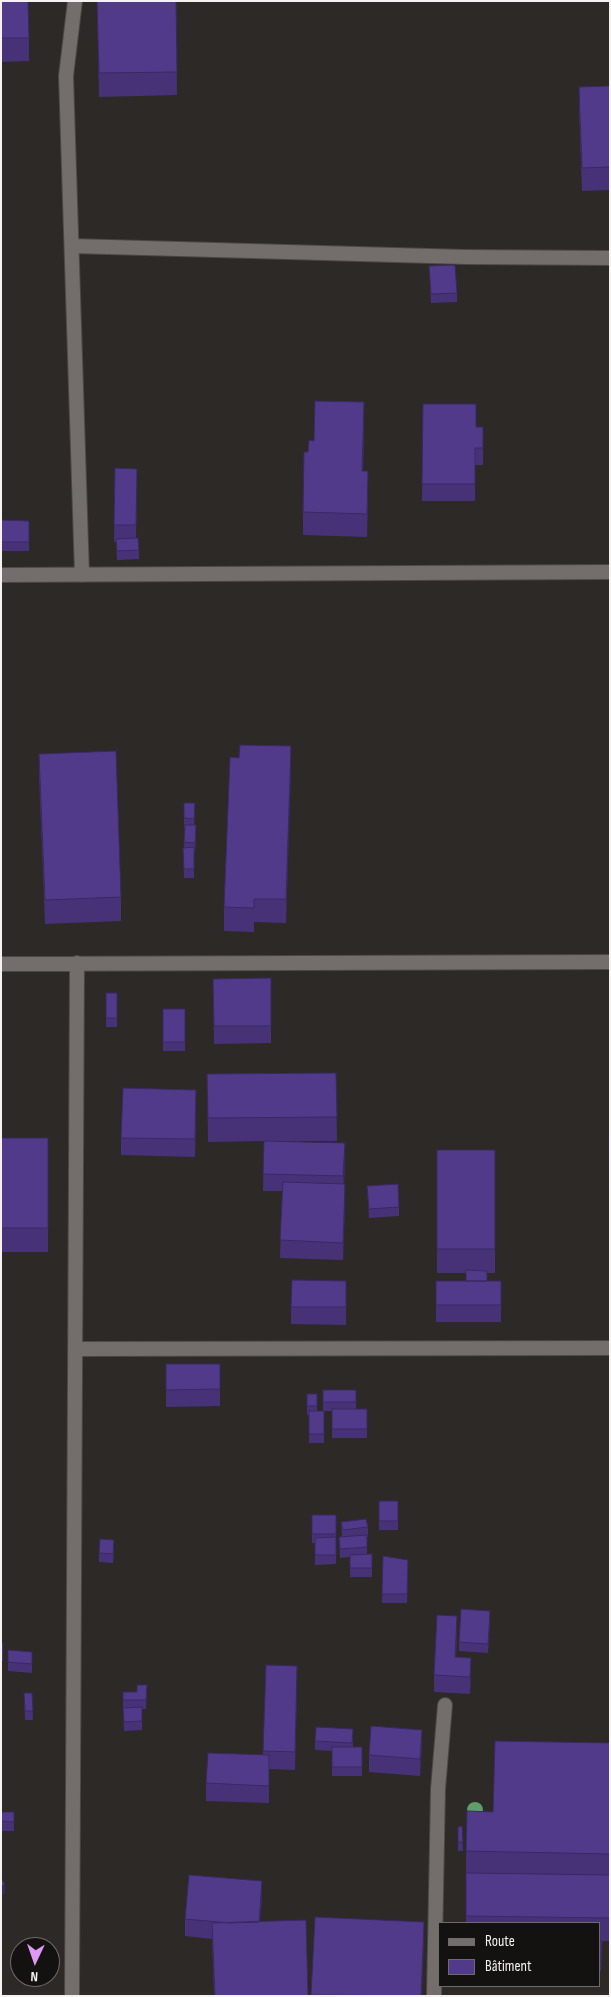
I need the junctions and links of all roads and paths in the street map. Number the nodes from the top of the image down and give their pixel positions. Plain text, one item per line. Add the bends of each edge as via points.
1 (76, 1) edge
2 (72, 246) junction
3 (610, 258) edge
4 (610, 572) edge
5 (1, 574) edge
6 (82, 575) junction
7 (610, 962) edge
8 (77, 963) junction
9 (1, 964) edge
10 (610, 1348) edge
11 (75, 1349) junction
12 (445, 1705) dead end
13 (72, 1996) edge
14 (434, 1996) edge

1 - 2 street via 66,76
2 - 3 street
2 - 6 street
4 - 6 street
5 - 6 street
7 - 8 street
8 - 9 street
8 - 11 street
10 - 11 street
11 - 13 street
12 - 14 street via 438,1789

